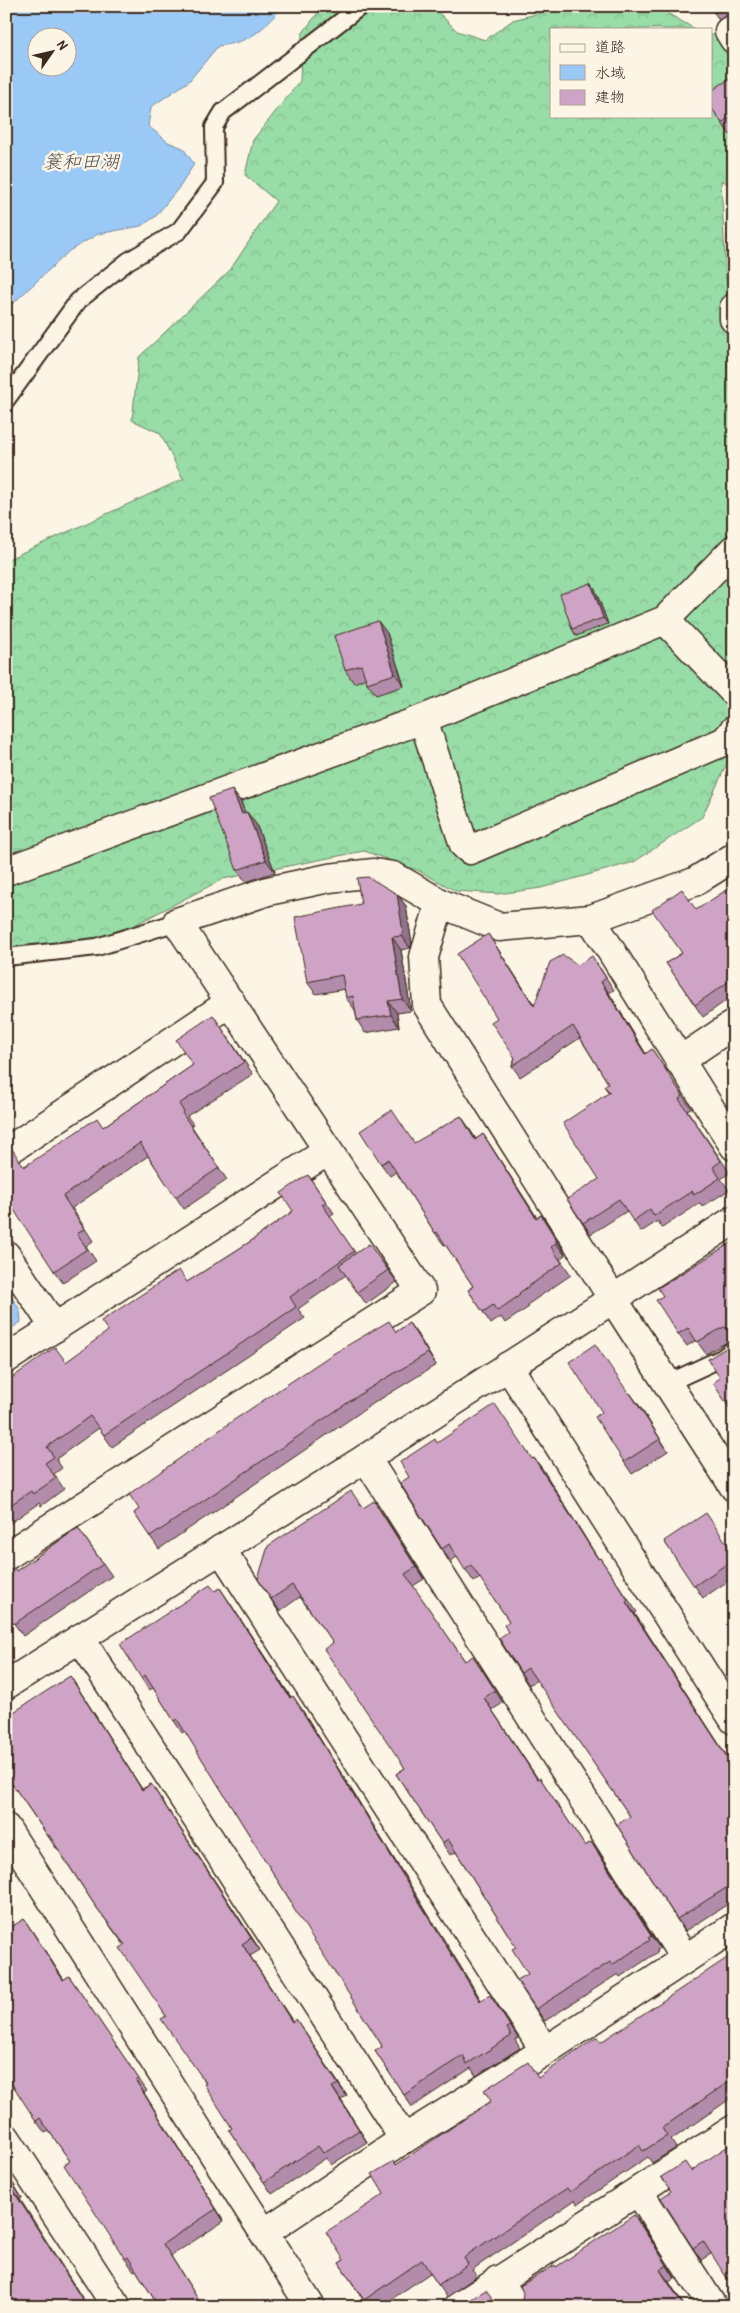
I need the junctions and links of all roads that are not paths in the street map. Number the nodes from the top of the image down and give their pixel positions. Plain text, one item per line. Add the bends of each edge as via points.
1 (361, 6) edge
2 (734, 308) edge
3 (734, 319) edge
4 (6, 400) edge
5 (734, 549) edge
6 (666, 620) junction
7 (734, 692) edge
8 (423, 719) junction
9 (734, 730) edge
10 (734, 857) edge
11 (6, 871) edge
12 (440, 903) junction
13 (590, 919) junction
14 (177, 922) junction
15 (6, 957) edge
16 (232, 1002) junction
17 (734, 1024) edge
18 (679, 1061) junction
19 (734, 1146) edge
20 (328, 1151) junction
21 (6, 1152) edge
22 (734, 1220) edge
23 (6, 1255) edge
24 (613, 1299) junction
25 (55, 1328) junction
26 (734, 1350) edge
27 (6, 1359) edge
28 (508, 1366) junction
29 (668, 1383) junction
30 (366, 1458) junction
31 (734, 1487) edge
32 (221, 1549) junction
33 (6, 1556) edge
34 (80, 1638) junction
35 (8, 1681) edge
36 (734, 1720) edge
37 (6, 1828) edge
38 (734, 1928) edge
39 (684, 1959) junction
40 (545, 2051) junction
41 (734, 2130) edge
42 (6, 2138) edge
43 (404, 2139) junction
44 (638, 2192) junction
45 (264, 2233) junction
46 (498, 2280) junction
47 (117, 2307) edge
48 (311, 2307) edge
49 (458, 2307) edge
50 (516, 2307) edge
51 (713, 2307) edge

1 - 4 lane via 223,112 214,127 215,183 180,231 128,261 78,301
2 - 3 street
5 - 6 street
6 - 7 street
6 - 8 street
8 - 9 street via 464,845 470,850 725,741
8 - 11 street
10 - 13 street via 694,882
12 - 13 street via 499,927
12 - 14 street via 393,876 374,873 268,891
12 - 24 street via 424,957 427,1005
13 - 18 street
14 - 15 lane via 97,947
14 - 16 street
16 - 20 street
16 - 21 street
17 - 18 street
18 - 19 street
20 - 25 street
20 - 33 street via 421,1291
22 - 24 street
23 - 25 street
24 - 28 street
24 - 29 street
25 - 27 street
26 - 29 lane
28 - 30 street
28 - 36 street
29 - 31 street
30 - 32 street
30 - 39 street
32 - 34 street
32 - 40 street
34 - 35 street
34 - 43 street
37 - 45 street
38 - 39 street
39 - 40 street
40 - 43 street
41 - 44 street
42 - 47 street
43 - 45 street
44 - 46 street
44 - 51 street
45 - 48 street
46 - 49 street
46 - 50 street

